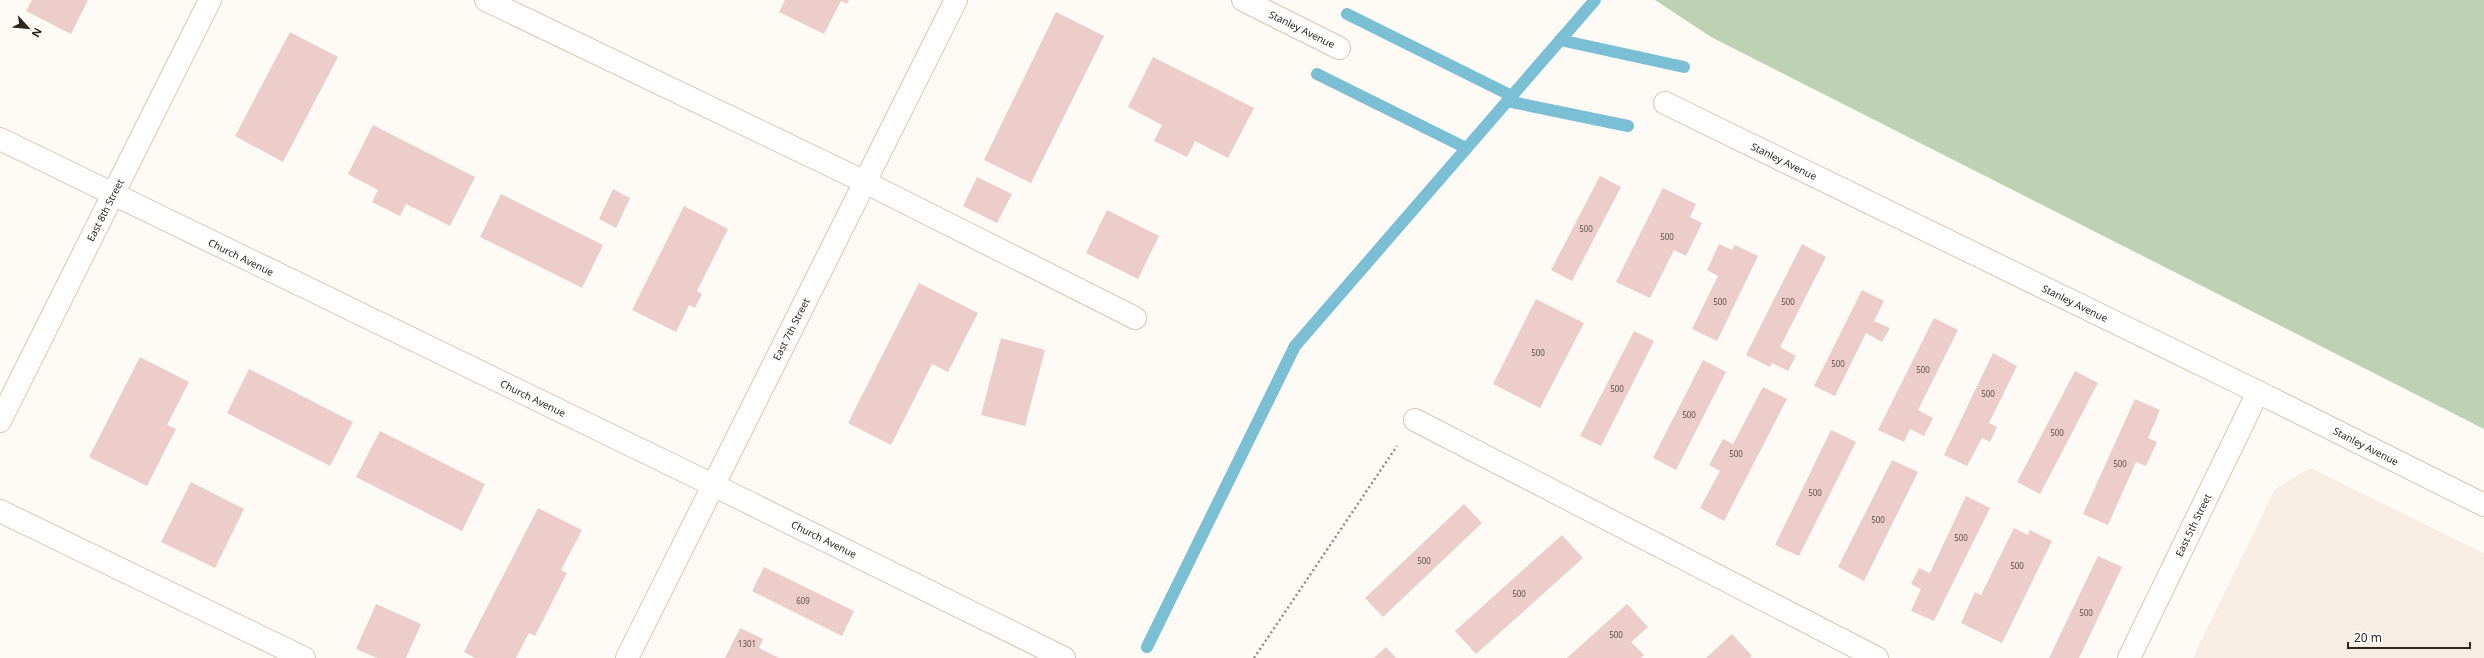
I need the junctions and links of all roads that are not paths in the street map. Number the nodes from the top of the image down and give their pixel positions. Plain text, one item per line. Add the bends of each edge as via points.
1 (210, 0) edge
2 (486, 0) edge
3 (956, 0) edge
4 (1243, 0) edge
5 (1339, 48) dead end
6 (1665, 103) dead end
7 (0, 139) edge
8 (865, 182) junction
9 (113, 195) junction
10 (1135, 318) dead end
11 (2258, 392) junction
12 (0, 420) edge
13 (1415, 420) road end
14 (714, 485) junction
15 (2484, 505) edge
16 (0, 511) edge
17 (304, 658) edge
18 (626, 658) edge
19 (1064, 658) edge
20 (1877, 658) edge
21 (2129, 658) edge

1 - 9 street, East 8th Street
2 - 8 street
3 - 8 street, East 7th Street
4 - 5 street, Stanley Avenue
6 - 11 street, Stanley Avenue
7 - 9 street, Church Avenue
8 - 10 street
8 - 14 street, East 7th Street
9 - 12 street, East 8th Street
9 - 14 street, Church Avenue
11 - 15 street, Stanley Avenue
11 - 21 street, East 5th Street
13 - 20 street
14 - 18 street, East 7th Street
14 - 19 street, Church Avenue
16 - 17 street

